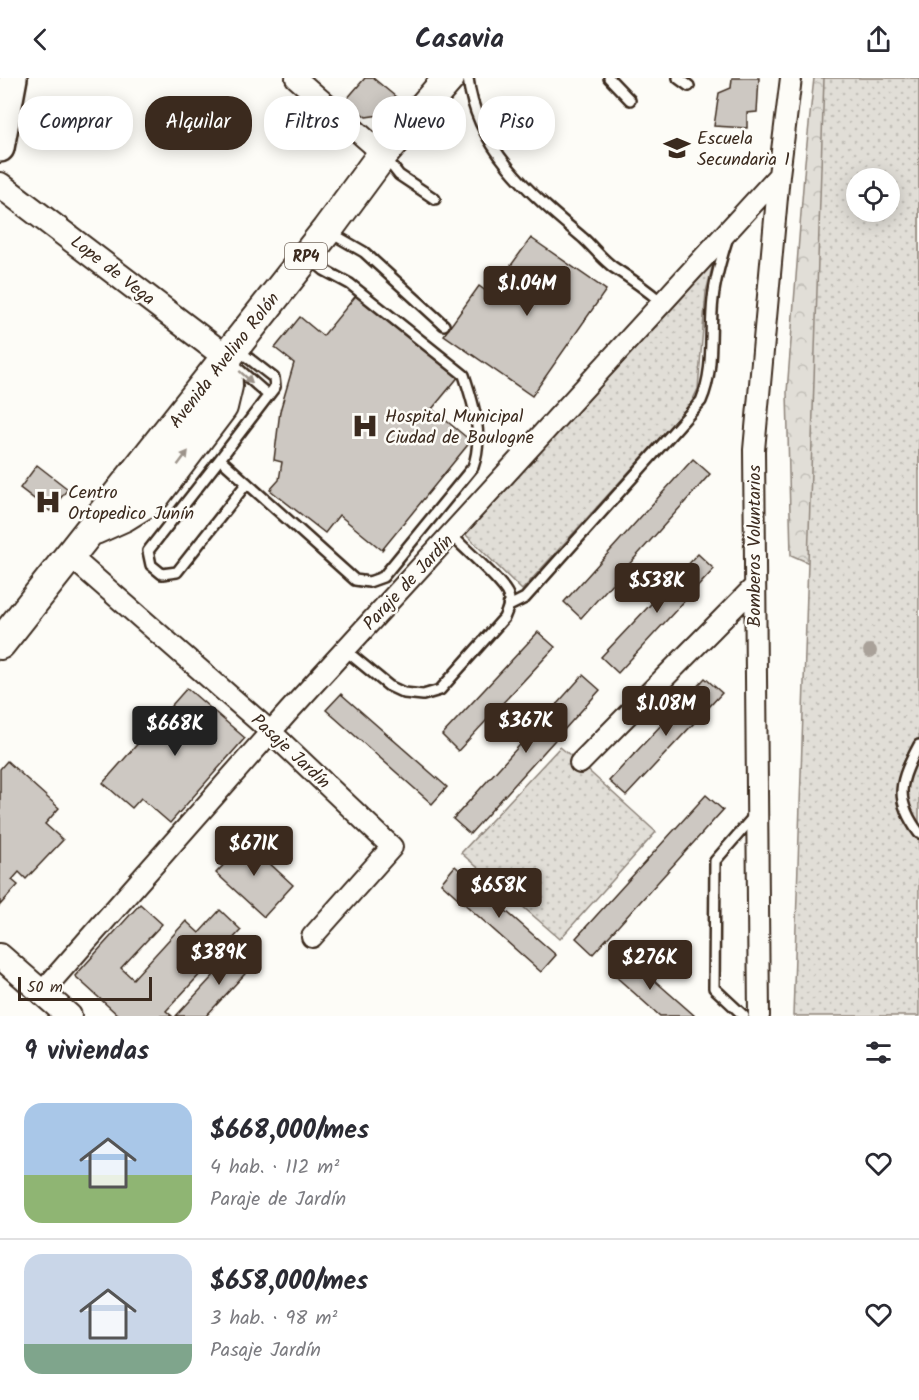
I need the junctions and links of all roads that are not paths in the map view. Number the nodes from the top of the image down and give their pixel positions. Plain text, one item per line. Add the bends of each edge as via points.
1 (13, 78) edge
2 (296, 78) edge
3 (449, 78) edge
4 (468, 78) edge
5 (609, 78) edge
6 (678, 78) edge
7 (790, 78) edge
8 (689, 86) dead end
9 (630, 99) dead end
10 (0, 148) edge
11 (383, 154) junction
12 (779, 175) junction
13 (0, 185) edge
14 (435, 199) dead end
15 (730, 229) junction
16 (327, 230) junction
17 (307, 255) junction
18 (661, 302) junction
19 (444, 325) dead end
20 (230, 352) junction
21 (268, 395) junction
22 (220, 459) junction
23 (247, 483) junction
24 (451, 535) junction
25 (70, 556) junction
26 (754, 587) junction
27 (509, 606) junction
28 (0, 644) edge
29 (345, 650) junction
30 (271, 732) junction
31 (919, 745) edge
32 (580, 763) dead end
33 (756, 813) junction
34 (919, 833) edge
35 (312, 937) dead end
36 (0, 956) edge
37 (42, 992) junction
38 (69, 1016) edge
39 (744, 1016) edge
40 (759, 1016) edge

1 - 10 main road
2 - 11 street
3 - 11 main road, Avenida Avelino Rolón / RP4
4 - 18 lane via 478,121 488,140 529,191 611,265
5 - 9 lane
6 - 8 lane
7 - 12 street, Bomberos Voluntarios
11 - 14 lane via 399,175
11 - 16 main road, Avenida Avelino Rolón / RP4
12 - 15 street, Paraje de Jardín
12 - 26 street, Bomberos Voluntarios via 754,450
13 - 20 street, Lope de Vega
15 - 18 street, Paraje de Jardín
15 - 27 lane via 713,297 710,365 701,401 525,597
16 - 17 main road, Avenida Avelino Rolón / RP4
16 - 19 lane via 364,252
17 - 20 main road, Avenida Avelino Rolón / RP4
17 - 23 lane via 350,284 464,375 479,436 478,453 473,467 382,577 369,582 355,580
18 - 24 street, Paraje de Jardín
20 -> 21 lane via 245,376
20 - 21 lane via 274,378
20 - 25 main road, Avenida Avelino Rolón / RP4
21 - 22 lane
22 - 23 lane
22 - 23 lane via 148,551 151,565 162,574 177,572
24 - 27 lane via 501,584
24 - 29 street, Paraje de Jardín
25 - 28 main road, Avenida Avelino Rolón / RP4
25 - 30 street, Pasaje Jardín
26 - 32 street
26 - 33 street, Bomberos Voluntarios
27 - 29 lane via 504,618 440,690 423,695 388,686
29 - 30 street, Paraje de Jardín
30 - 35 street, Pasaje Jardín via 392,847
30 - 37 street, Paraje de Jardín
31 - 34 lane via 900,792
33 - 39 lane via 715,861 714,988
33 - 40 street, Bomberos Voluntarios
36 - 37 street
37 - 38 street

